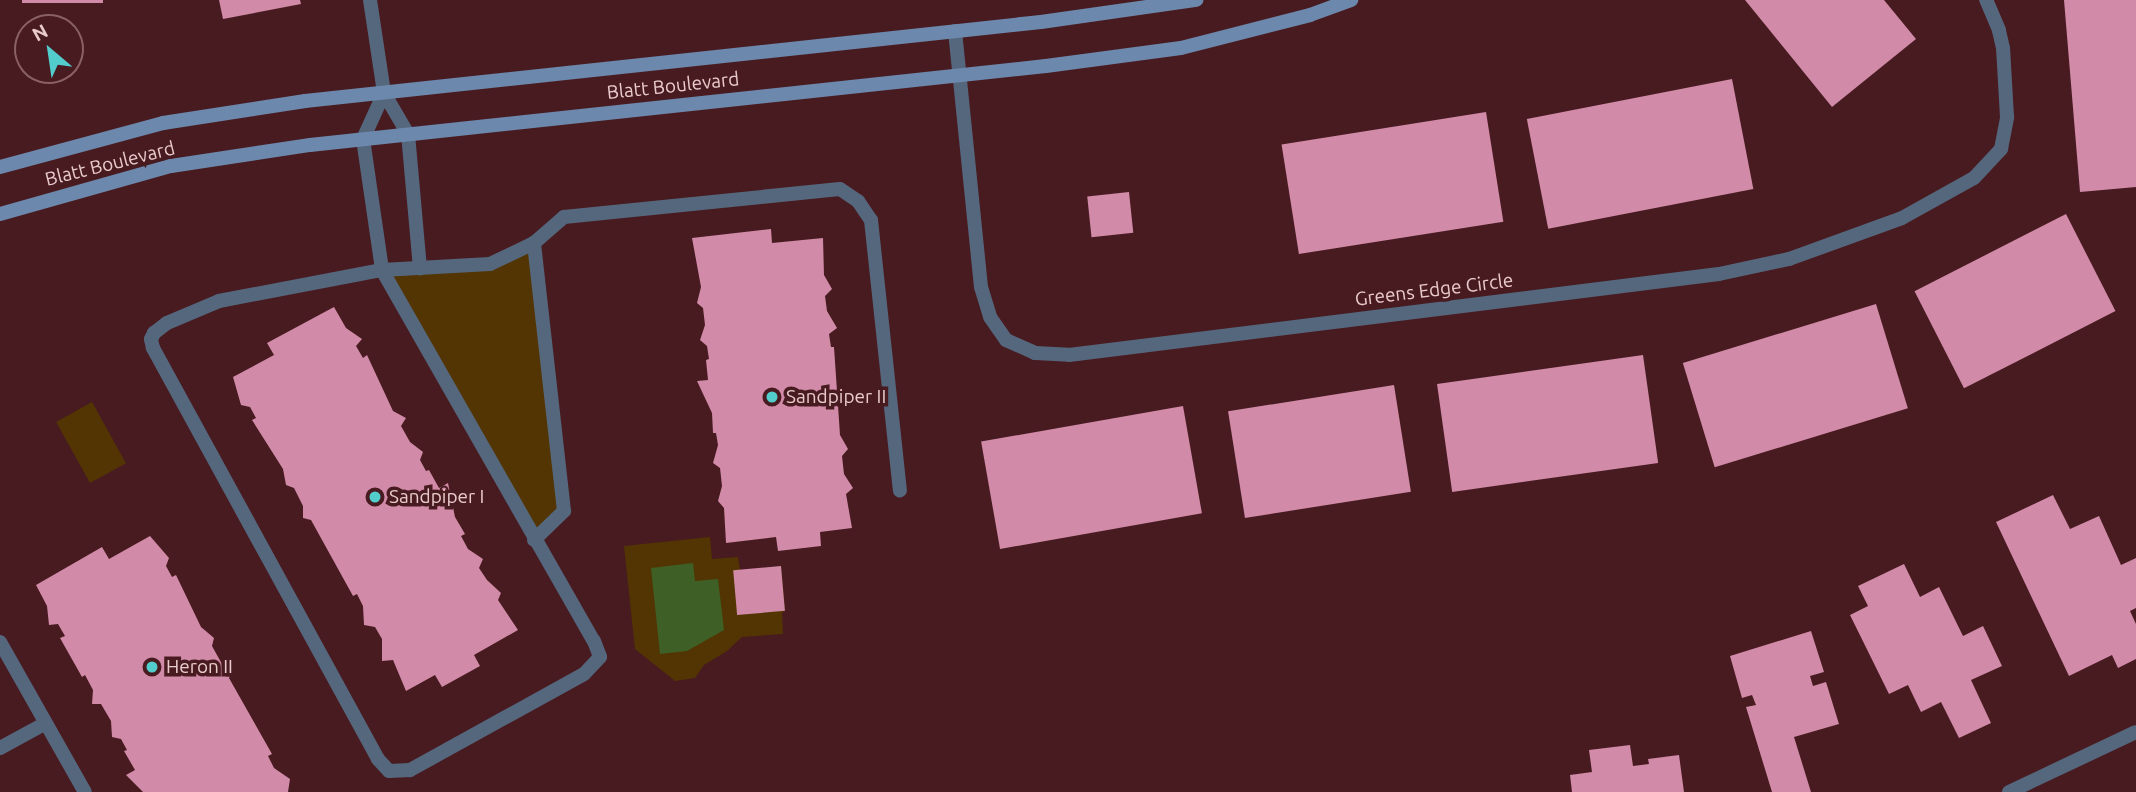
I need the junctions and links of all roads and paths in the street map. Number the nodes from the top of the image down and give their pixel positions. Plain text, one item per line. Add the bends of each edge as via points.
1 (370, 0) edge
2 (1196, 0) edge
3 (1351, 0) edge
4 (1986, 0) edge
5 (955, 32) junction
6 (959, 75) junction
7 (384, 93) junction
8 (408, 134) junction
9 (363, 139) junction
10 (0, 167) edge
11 (0, 214) edge
12 (534, 243) junction
13 (420, 268) junction
14 (382, 270) junction
15 (900, 490) dead end
16 (534, 540) junction
17 (0, 642) edge
18 (46, 723) junction
19 (2136, 732) edge
20 (0, 748) edge
21 (85, 792) edge
22 (2009, 792) edge

1 - 7 street
2 - 5 street, Blatt Boulevard
3 - 6 street, Blatt Boulevard via 1181,48
4 - 6 street, Greens Edge Circle via 2003,48 2007,117 2001,149 1974,178 1902,218 1789,259 1719,274 1069,355 1035,353 1006,340 990,317 981,287
5 - 6 street, Greens Edge Circle
5 - 7 street, Blatt Boulevard
6 - 8 street, Blatt Boulevard
7 - 8 street
7 - 9 street
7 - 10 street, Blatt Boulevard via 163,123
8 - 9 street, Blatt Boulevard
8 - 13 street
9 - 11 street, Blatt Boulevard via 171,166
9 - 14 street
12 - 13 street via 490,264
12 - 15 street via 565,217 840,189 858,201 871,220
12 - 16 street via 564,511
13 - 14 street
14 - 16 street
14 - 16 street via 219,301 167,323 151,340 378,759 389,771 410,770 584,674 600,657
17 - 18 street
18 - 20 street
18 - 21 street
19 - 22 street

